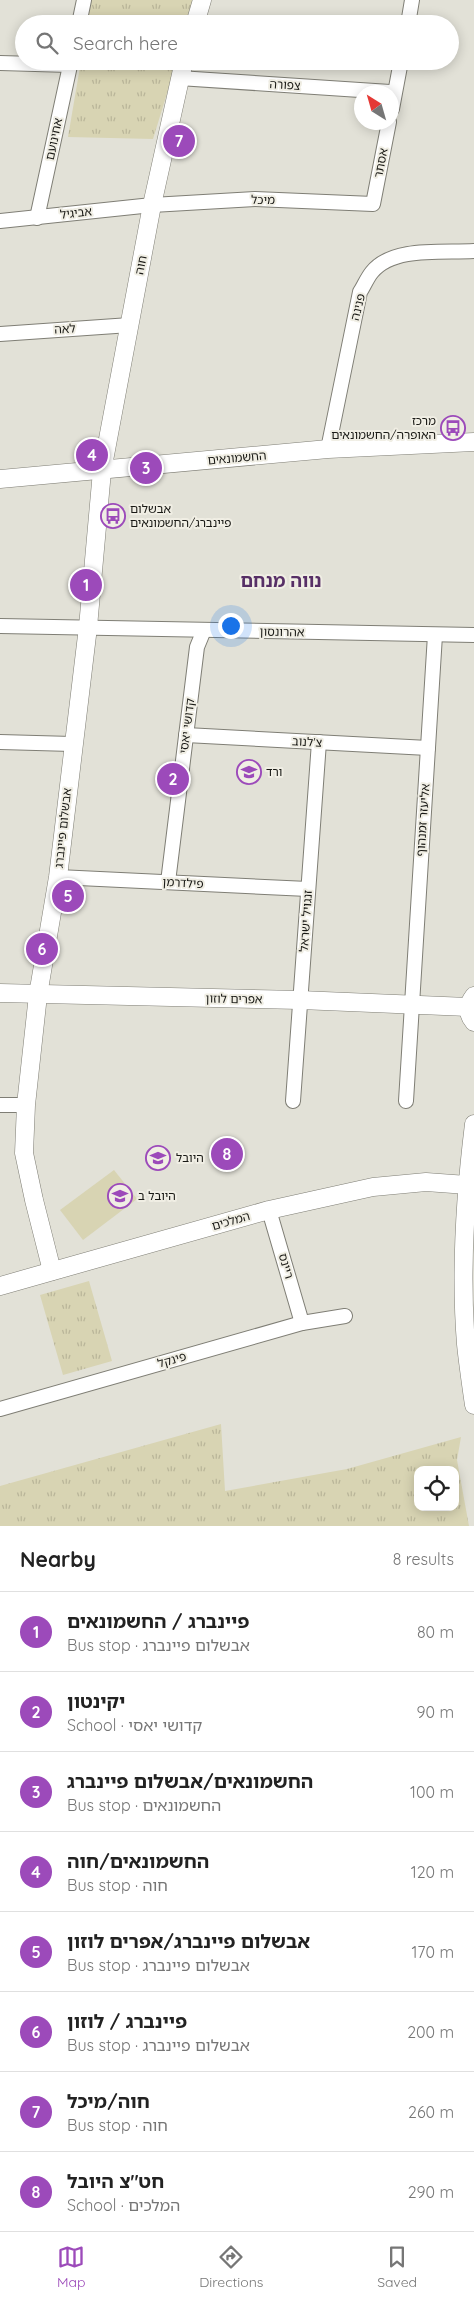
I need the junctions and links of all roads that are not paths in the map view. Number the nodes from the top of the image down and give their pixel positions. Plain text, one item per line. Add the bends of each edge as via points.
1 (84, 0) edge
2 (202, 0) edge
3 (412, 0) edge
4 (81, 15) edge
5 (198, 15) edge
6 (410, 15) edge
7 (0, 63) edge
8 (15, 63) edge
9 (69, 70) edge
10 (181, 70) edge
11 (398, 70) edge
12 (179, 78) junction
13 (394, 85) edge
14 (354, 90) edge
15 (387, 130) edge
16 (373, 204) joint
17 (152, 205) junction
18 (37, 218) junction
19 (0, 221) edge
20 (474, 251) edge
21 (130, 326) junction
22 (0, 334) edge
23 (474, 442) edge
24 (328, 449) junction
25 (102, 470) junction
26 (0, 479) edge
27 (0, 626) edge
28 (88, 627) junction
29 (204, 630) junction
30 (436, 635) junction
31 (474, 635) edge
32 (186, 736) junction
33 (0, 742) edge
34 (319, 742) junction
35 (72, 744) junction
36 (428, 748) junction
37 (58, 877) junction
38 (168, 882) junction
39 (308, 889) junction
40 (0, 993) edge
41 (38, 994) junction
42 (300, 1000) junction
43 (410, 1005) junction
44 (472, 1008) edge
45 (293, 1100) dead end
46 (406, 1101) dead end
47 (0, 1104) edge
48 (26, 1105) junction
49 (474, 1124) edge
50 (467, 1185) junction
51 (270, 1210) junction
52 (52, 1271) junction
53 (0, 1286) edge
54 (344, 1316) dead end
55 (302, 1323) junction
56 (474, 1404) edge
57 (0, 1409) edge

1 - 4 street
2 - 5 street
3 - 6 street
7 - 8 street
9 - 18 street, אחינועם
10 - 12 street, חוה
11 - 13 street
12 - 14 street, צפורה
12 - 17 street, חוה
15 - 16 street, אסתר
16 - 17 street, מיכל via 255,199
17 - 18 street, אביגיל
17 - 21 street, חוה
18 - 19 street, אביגיל
20 - 24 street, פנינה via 398,255 384,261 372,272 360,292
21 - 22 street, לאה
21 - 25 street, חוה
23 - 24 street, החשמונאים
24 - 25 street, החשמונאים
25 - 26 street, החשמונאים
25 - 28 street, אבשלום פיינברג
27 - 28 street, אהרונסון
28 - 29 street, אהרונסון
28 - 35 street, אבשלום פיינברג
29 - 30 street, אהרונסון
29 - 32 street, קדושי יאסי via 197,647
30 - 31 street, אהרונסון
30 - 36 street, אליעזר זמנהוף
32 - 34 street, צ'לנוב
32 - 38 street, קדושי יאסי
33 - 35 street
34 - 36 street, צ'לנוב
34 - 39 street, זנגויל ישראל
35 - 37 street, אבשלום פיינברג
36 - 43 street, אליעזר זמנהוף
37 - 38 street, פילדרמן
37 - 41 street, אבשלום פיינברג
38 - 39 street, פילדרמן
39 - 42 street, זנגויל ישראל
40 - 41 street, אפרים לוזון
41 - 42 street, אפרים לוזון
41 - 48 street, אבשלום פיינברג
42 - 43 street, אפרים לוזון
42 - 45 street, זנגויל ישראל
43 - 44 street, אפרים לוזון
43 - 46 street, אליעזר זמנהוף
47 - 48 street
48 - 52 street, אבשלום פיינברג via 24,1153
49 - 50 street
50 - 51 street, המלכים via 426,1182 373,1187
50 - 56 street via 464,1240 466,1344
51 - 52 street, המלכים
51 - 55 street, ריינס
52 - 53 street, המלכים
54 - 55 street, פינקל
55 - 57 street, פינקל

